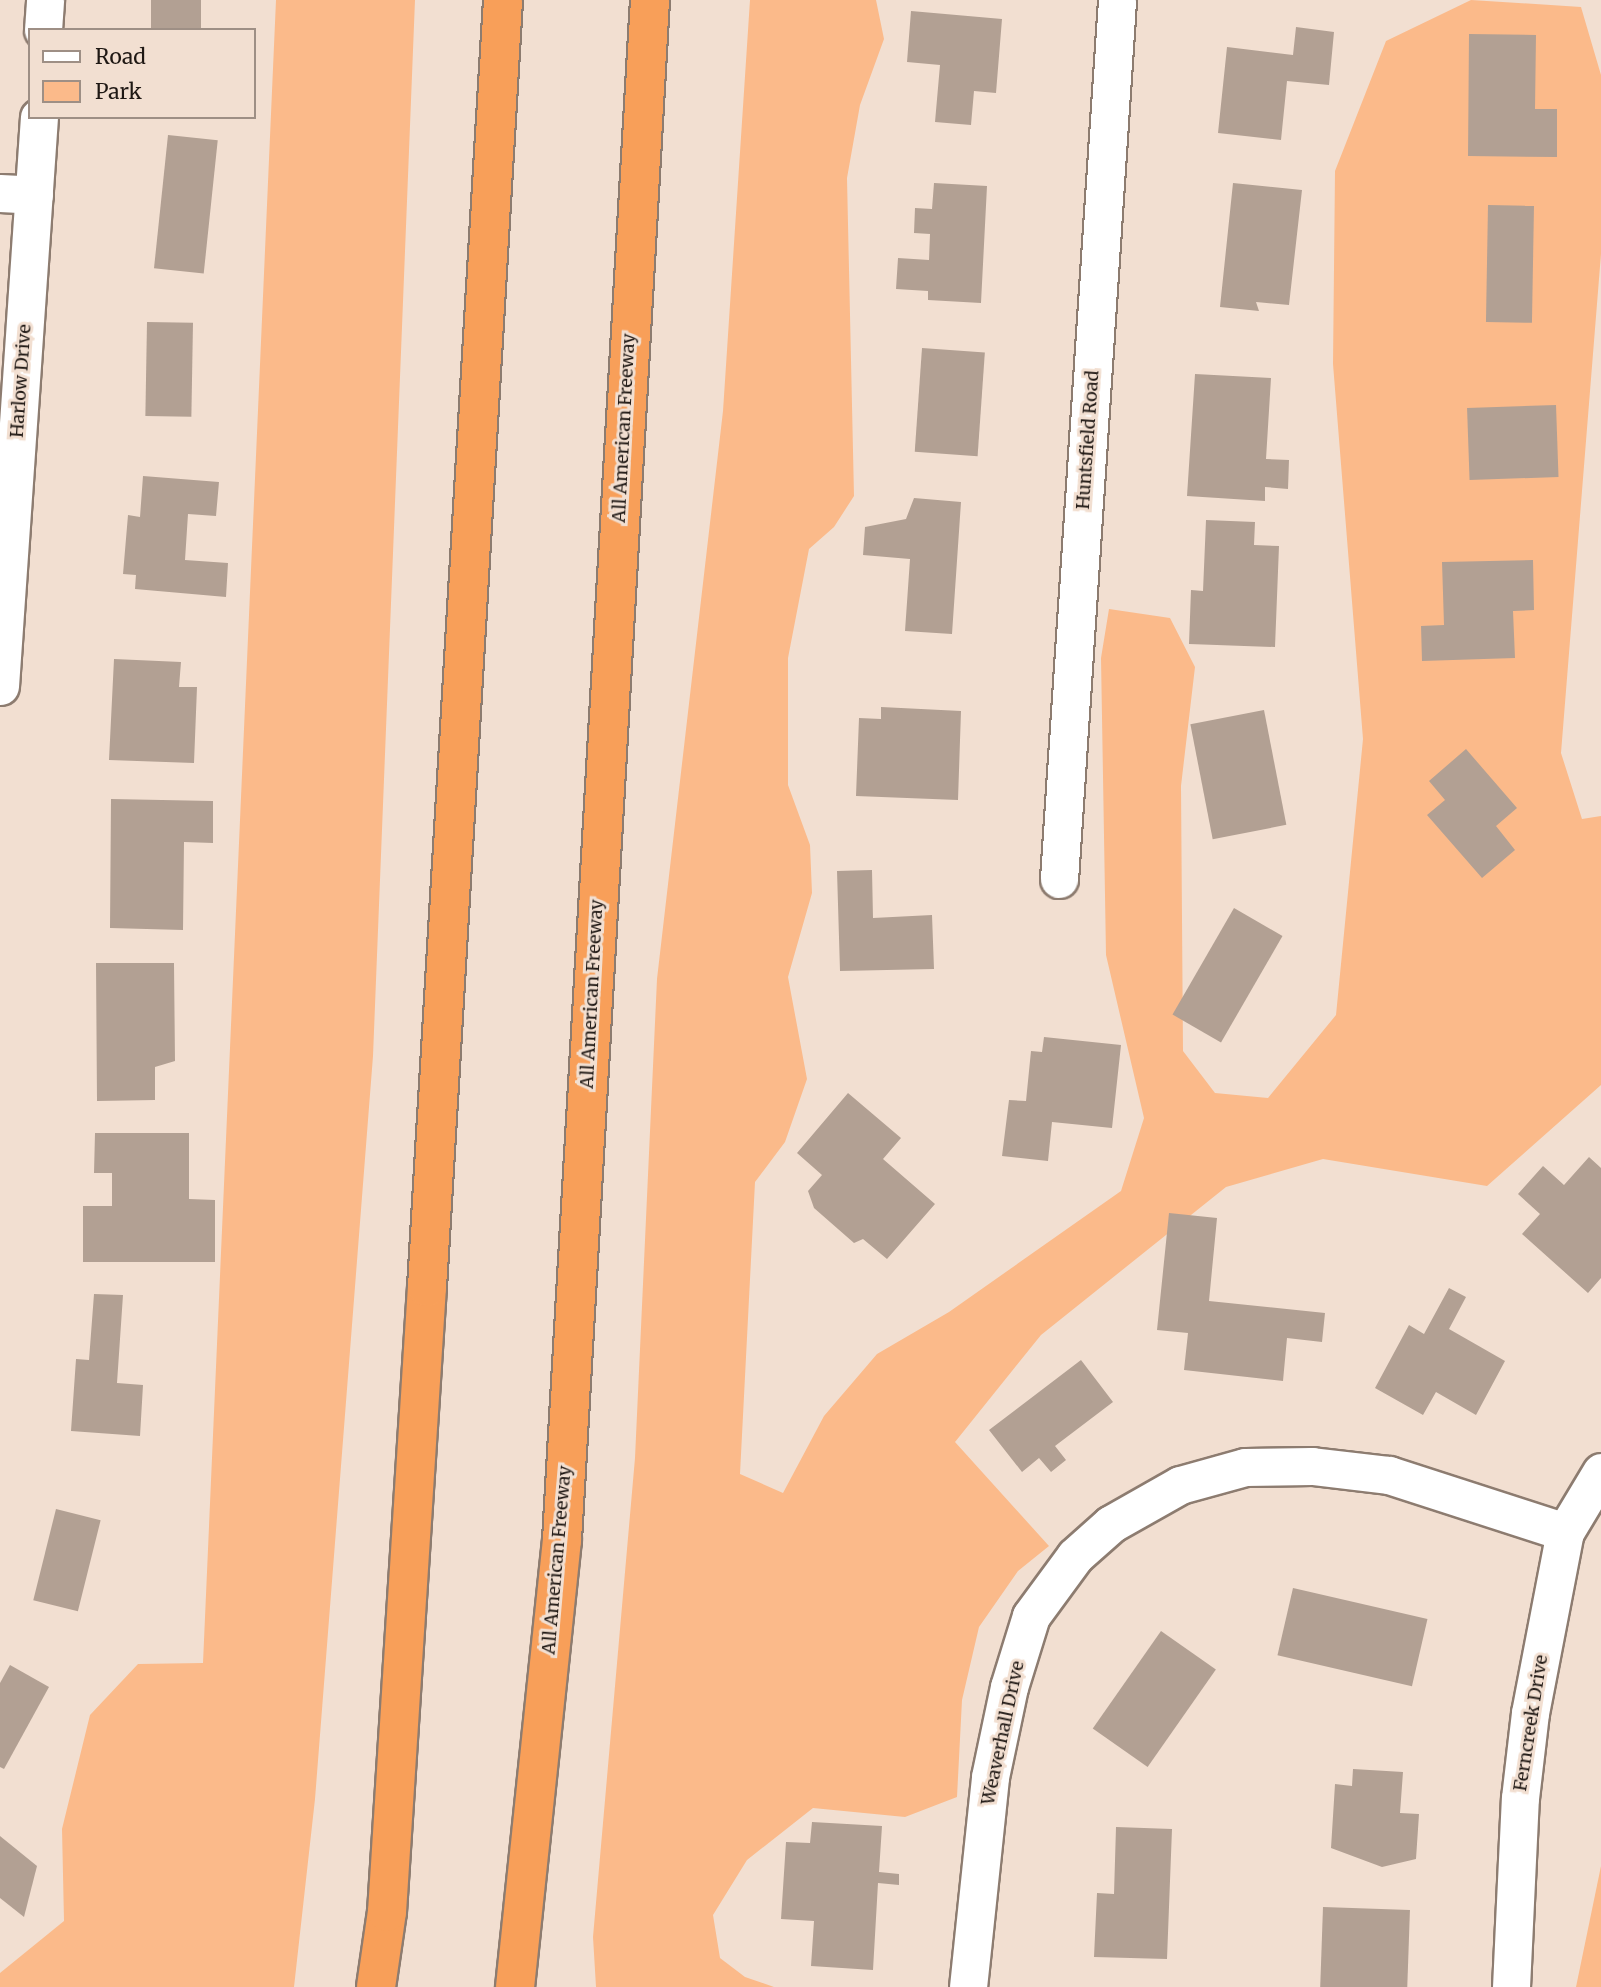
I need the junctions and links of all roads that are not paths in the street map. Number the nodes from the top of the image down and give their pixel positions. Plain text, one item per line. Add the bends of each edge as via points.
1 (45, 0) edge
2 (503, 0) edge
3 (650, 0) edge
4 (1117, 0) edge
5 (43, 28) edge
6 (38, 119) edge
7 (17, 194) edge
8 (0, 686) edge
9 (1059, 879) dead end
10 (1601, 1472) edge
11 (1565, 1532) junction
12 (376, 1987) edge
13 (515, 1987) edge
14 (968, 1987) edge
15 (1511, 1987) edge

1 - 5 street
2 - 12 highway via 387,1912
3 - 13 highway, All American Freeway via 562,1540
4 - 9 street, Huntsfield Road
6 - 7 street, Harlow Drive
7 - 8 street, Harlow Drive
10 - 11 street, Ferncreek Drive
11 - 14 street, Weaverhall Drive via 1389,1475 1312,1466 1245,1467 1180,1485 1111,1524 1075,1556 1031,1616 1009,1687 990,1777
11 - 15 street, Ferncreek Drive via 1530,1713 1520,1798

